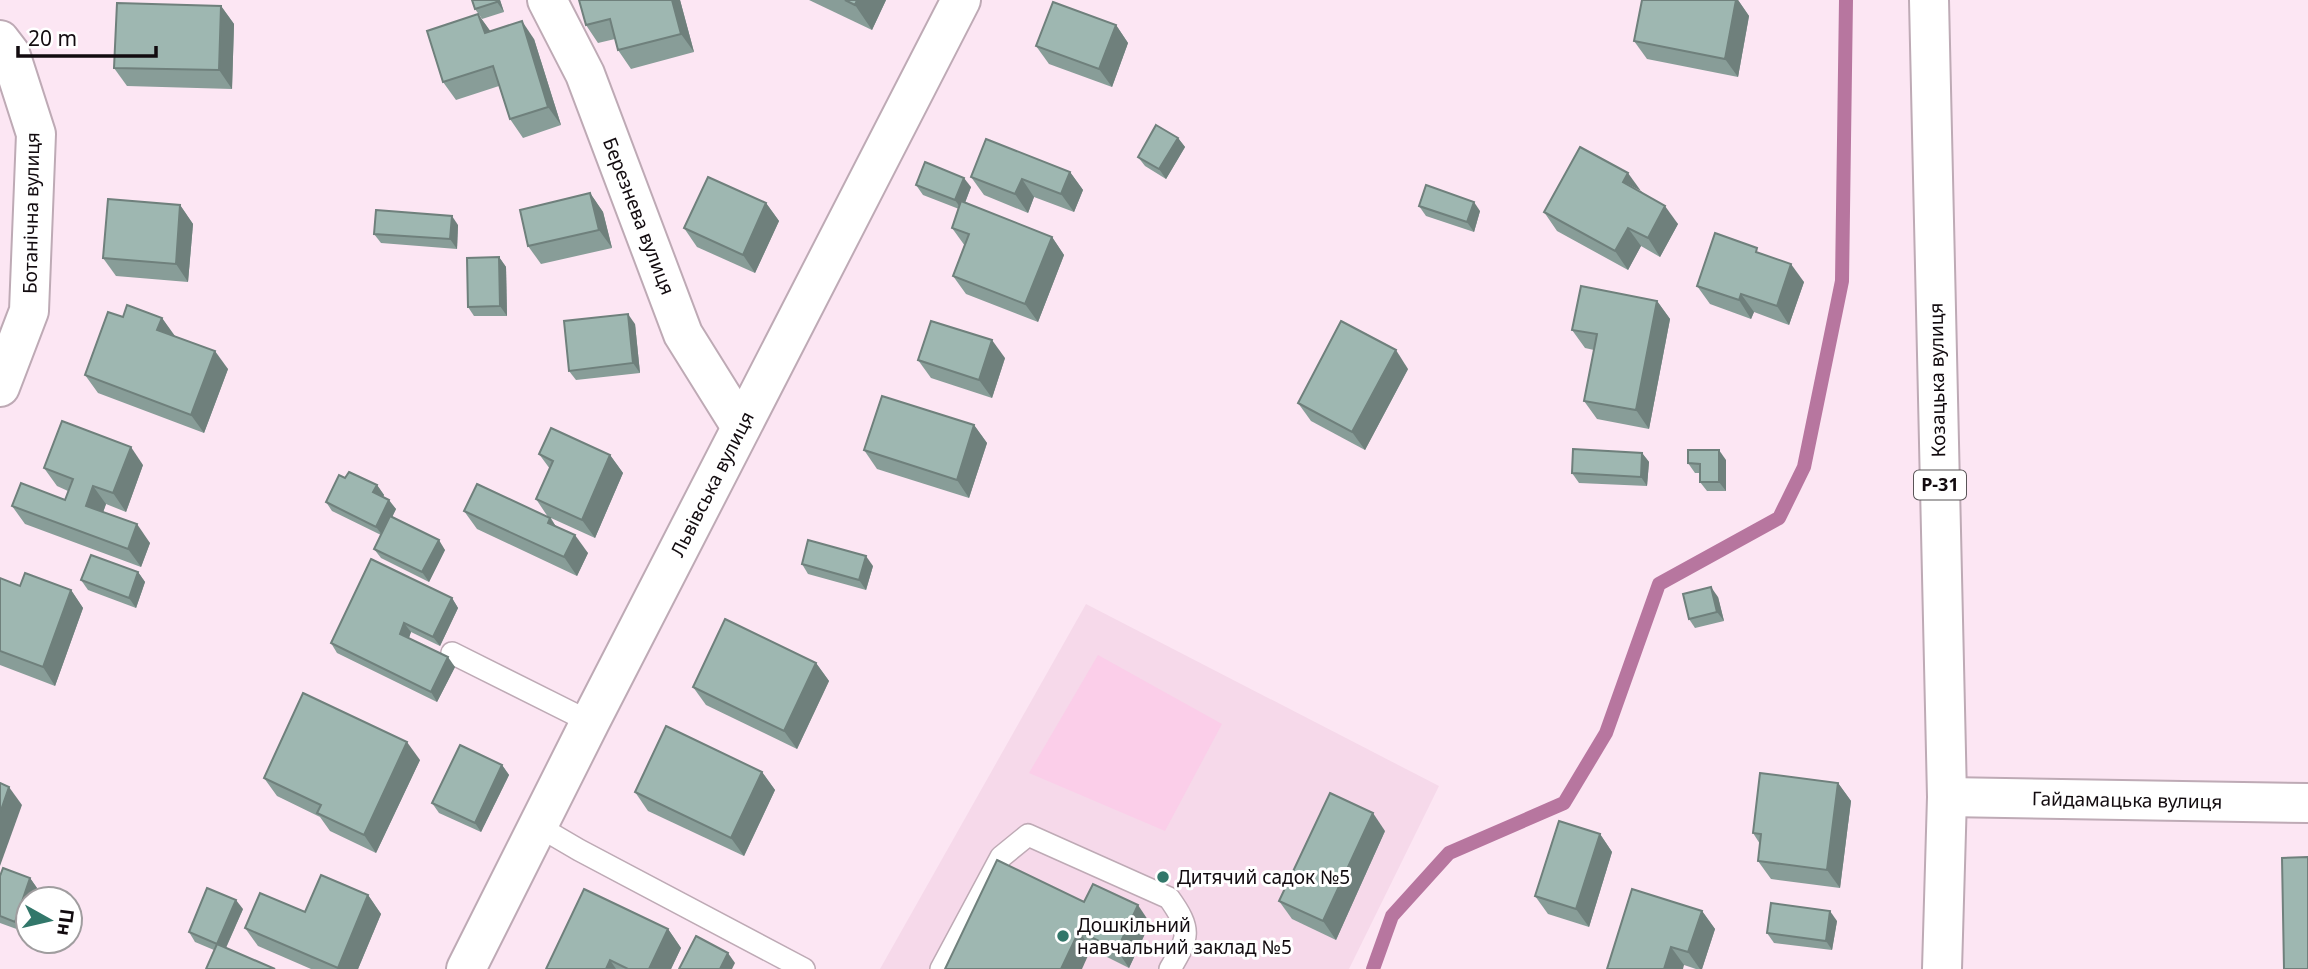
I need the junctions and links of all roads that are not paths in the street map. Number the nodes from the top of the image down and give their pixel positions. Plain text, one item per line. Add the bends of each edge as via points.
1 (547, 0) edge
2 (961, 0) edge
3 (1929, 0) edge
4 (0, 40) edge
5 (0, 387) edge
6 (741, 427) junction
7 (452, 653) dead end
8 (590, 722) junction
9 (1947, 797) junction
10 (2308, 803) edge
11 (538, 826) junction
12 (466, 969) edge
13 (804, 969) edge
14 (942, 969) edge
15 (1170, 969) edge
16 (1942, 969) edge

1 - 6 street, Березнева вулиця via 585,74 683,334
2 - 6 street, Львівська вулиця
3 - 9 street, Козацька вулиця / Р-31
4 - 5 street, Ботанічна вулиця via 10,53 36,134 29,311
6 - 8 street, Львівська вулиця
7 - 8 lane
8 - 11 street, Львівська вулиця
9 - 10 street, Гайдамацька вулиця
9 - 16 street, Козацька вулиця / Р-31
11 - 12 street, Львівська вулиця
11 - 13 lane
14 - 15 lane via 1001,857 1028,835 1169,898 1182,917 1186,941

